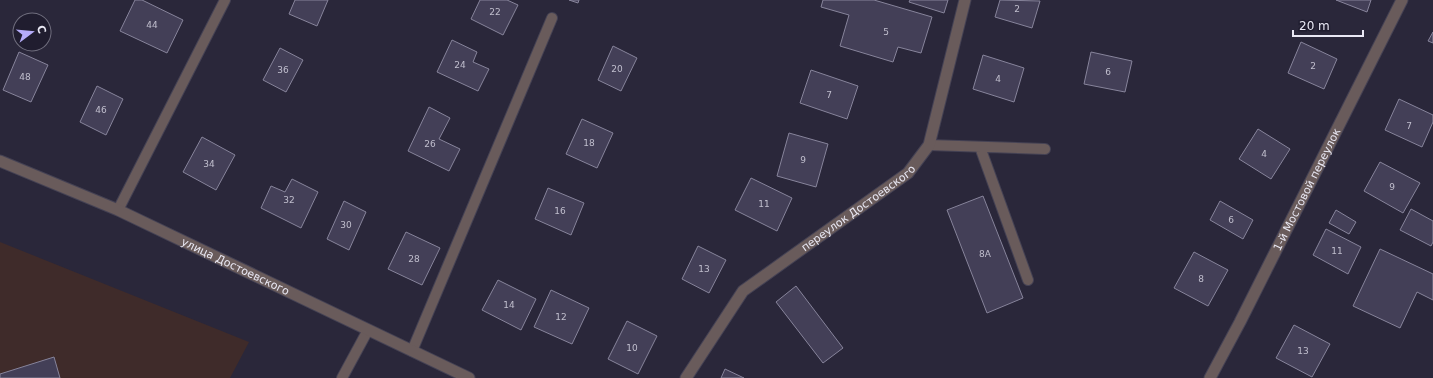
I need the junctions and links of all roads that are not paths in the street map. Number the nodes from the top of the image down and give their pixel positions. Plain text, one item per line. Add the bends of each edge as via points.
1 (225, 0) edge
2 (965, 0) edge
3 (1402, 0) edge
4 (552, 18) dead end
5 (929, 145) junction
6 (980, 147) junction
7 (1045, 150) dead end
8 (0, 161) edge
9 (118, 210) junction
10 (1028, 280) dead end
11 (368, 330) junction
12 (412, 351) junction
13 (342, 378) edge
14 (469, 378) edge
15 (686, 378) edge
16 (1210, 378) edge

1 - 9 lane
2 - 5 street, переулок Достоевского
3 - 16 street, 1-й Мостовой переулок
4 - 12 lane
5 - 6 lane
5 - 15 street, переулок Достоевского via 908,173 743,291
6 - 7 lane
6 - 10 lane
8 - 9 street, улица Достоевского
9 - 11 street, улица Достоевского
11 - 12 street, улица Достоевского
11 - 13 lane
12 - 14 street, улица Достоевского

